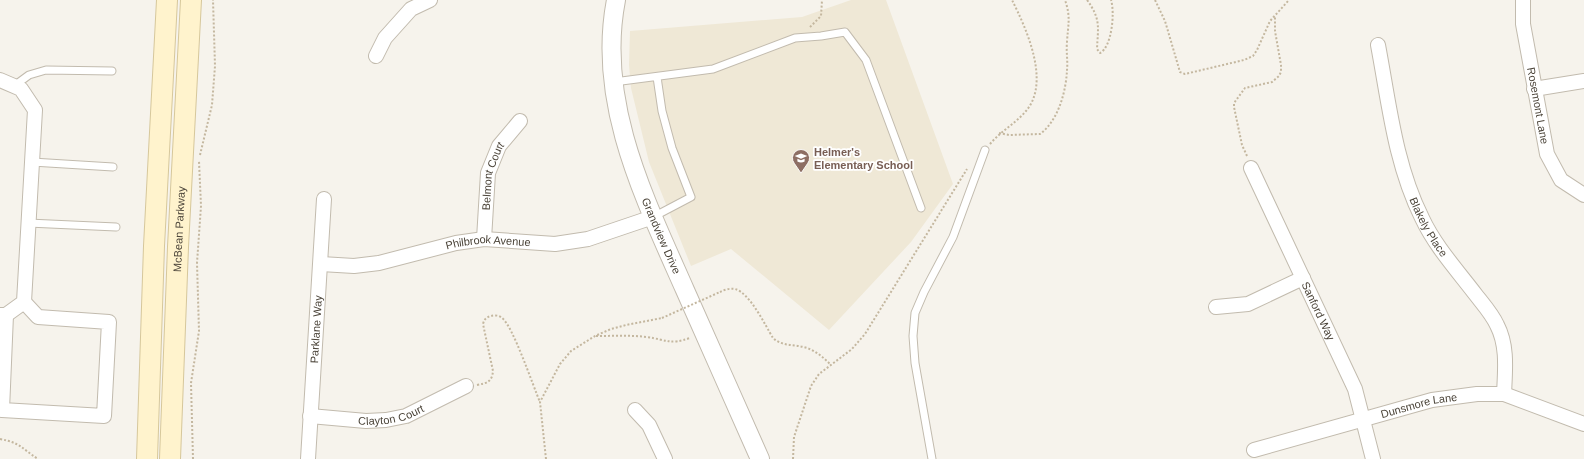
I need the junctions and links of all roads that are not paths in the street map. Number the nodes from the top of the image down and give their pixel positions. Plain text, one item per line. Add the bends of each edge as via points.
1 (167, 0) edge
2 (191, 0) edge
3 (430, 0) edge
4 (616, 0) edge
5 (1523, 0) edge
6 (407, 5) edge
7 (1378, 44) dead end
8 (376, 56) dead end
9 (112, 71) dead end
10 (657, 77) junction
11 (0, 80) edge
12 (1584, 81) edge
13 (613, 82) junction
14 (14, 86) junction
15 (1534, 89) junction
16 (520, 121) dead end
17 (985, 150) road end
18 (32, 162) junction
19 (114, 167) dead end
20 (1251, 168) road end
21 (1584, 195) edge
22 (324, 199) dead end
23 (922, 208) dead end
24 (653, 217) junction
25 (28, 223) junction
26 (116, 227) dead end
27 (484, 239) junction
28 (321, 264) junction
29 (1303, 278) junction
30 (24, 302) junction
31 (1216, 308) dead end
32 (3, 315) edge
33 (466, 386) dead end
34 (1504, 394) junction
35 (635, 410) dead end
36 (310, 416) junction
37 (1363, 419) junction
38 (1584, 424) edge
39 (1254, 450) dead end
40 (147, 459) edge
41 (170, 459) edge
42 (308, 459) edge
43 (665, 459) edge
44 (760, 459) edge
45 (932, 459) edge
46 (1373, 459) edge

1 - 40 main road via 154,246
2 - 41 main road, McBean Parkway
3 - 6 street
4 - 13 street, Grandview Drive via 612,41
5 - 15 street, Rosemont Lane via 1523,24
6 - 8 street
7 - 34 street, Blakely Place via 1397,148 1407,185 1435,242 1497,325 1506,364
9 - 14 lane via 46,70 29,75
10 - 13 lane
10 - 23 lane via 713,69 795,38 846,32 866,60
10 - 24 lane via 662,111 672,148 690,197
11 - 14 street
12 - 15 street
13 - 24 street, Grandview Drive via 622,130
14 - 18 street via 21,88 35,110
15 - 21 street, Rosemont Lane via 1547,154 1561,180
16 - 27 street, Belmont Court via 499,146 488,173
17 - 45 lane via 953,237 915,313 915,362
18 - 19 lane
18 - 25 street
20 - 29 street, Sanford Way
22 - 28 street, Parklane Way
24 - 27 street, Philbrook Avenue via 588,239 555,244
24 - 44 street, Grandview Drive
25 - 26 lane
25 - 30 street
27 - 28 street, Philbrook Avenue via 450,244 379,264
28 - 36 street, Parklane Way
29 - 31 street via 1248,304
29 - 37 street, Sanford Way via 1355,389
30 - 32 street
30 - 32 street via 38,317 109,322 104,416 2,410
33 - 36 street, Clayton Court via 406,416 386,420 366,421
34 - 37 street, Dunsmore Lane via 1477,394 1432,400
34 - 38 street, Dunsmore Lane
35 - 43 street via 649,425
36 - 42 street, Parklane Way
37 - 39 street, Dunsmore Lane
37 - 46 street, Sanford Way

